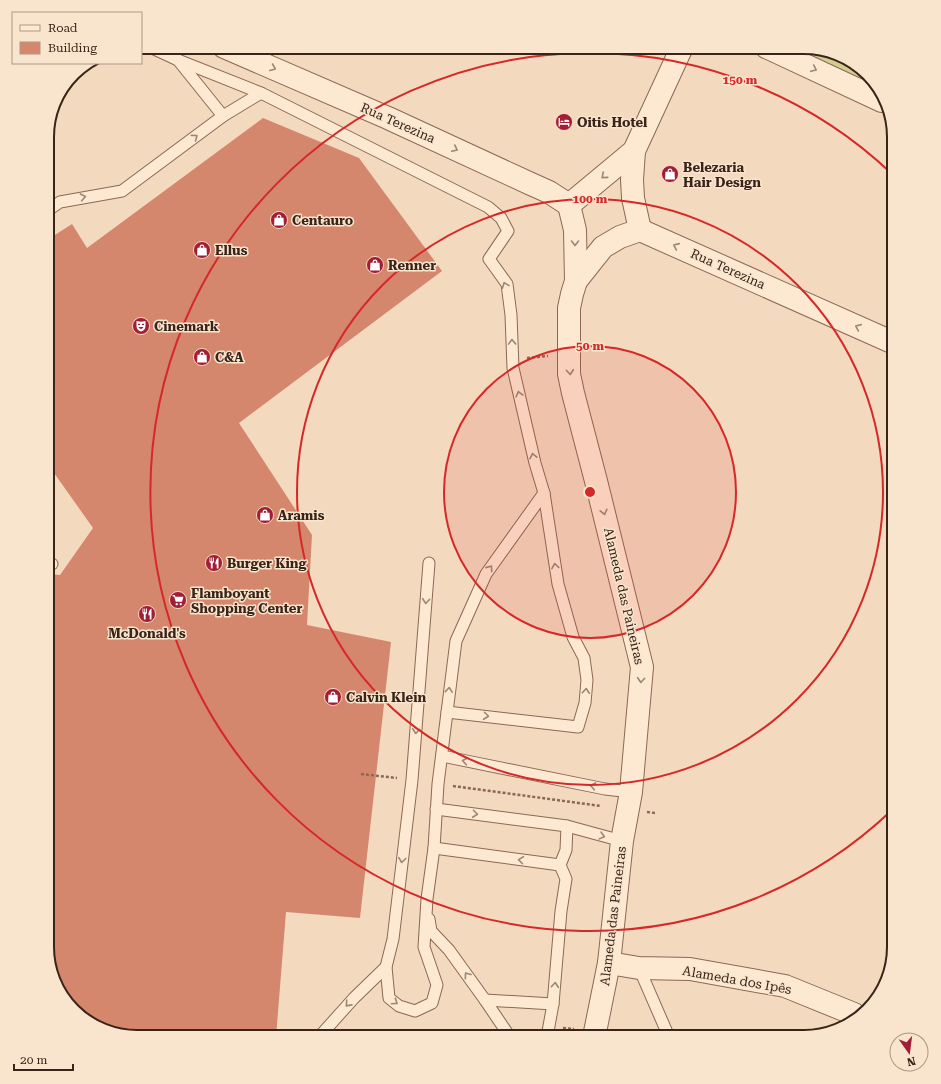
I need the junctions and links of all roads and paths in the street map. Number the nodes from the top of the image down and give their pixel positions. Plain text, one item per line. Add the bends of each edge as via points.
1 (165, 54) edge
2 (240, 54) edge
3 (679, 54) edge
4 (781, 54) edge
5 (178, 60) junction
6 (261, 93) junction
7 (877, 99) edge
8 (223, 116) junction
9 (634, 151) junction
10 (569, 205) junction
11 (54, 206) edge
12 (640, 230) junction
13 (576, 281) junction
14 (887, 340) edge
15 (549, 356) dead end
16 (512, 359) junction
17 (544, 493) junction
18 (429, 563) dead end
19 (447, 712) junction
20 (442, 756) junction
21 (361, 774) dead end
22 (412, 780) junction
23 (438, 784) junction
24 (630, 801) junction
25 (436, 809) junction
26 (655, 813) dead end
27 (567, 826) junction
28 (622, 841) junction
29 (434, 848) junction
30 (560, 866) junction
31 (427, 898) junction
32 (609, 963) junction
33 (386, 967) junction
34 (639, 968) junction
35 (485, 1000) junction
36 (553, 1004) junction
37 (853, 1014) edge
38 (325, 1030) edge
39 (505, 1030) edge
40 (548, 1030) edge
41 (595, 1030) edge
42 (666, 1030) edge

1 - 5 lane
2 -> 10 street, Rua Terezina via 388,118 549,192
3 - 9 street
4 -> 7 street
5 - 6 lane
5 - 8 lane
6 - 8 lane
16 -> 6 lane via 507,284 489,259 508,231 501,218 488,207
11 -> 8 lane via 60,202 122,191
9 -> 10 street
9 - 12 street via 633,198
10 -> 13 street, Alameda das Paineiras via 575,230
12 - 13 street via 603,247
14 -> 12 street, Rua Terezina
13 -> 24 street, Alameda das Paineiras via 569,308 569,374 642,667
15 - 16 path
17 -> 16 lane
19 -> 17 lane via 456,641 463,622 486,574
19 -> 17 lane via 578,727 585,703 587,680 584,658 573,636 558,584
18 -> 22 lane
19 - 20 lane
20 - 23 lane
24 -> 20 lane via 605,789
21 - 22 path
22 -> 33 lane via 393,939
23 - 24 path
23 - 25 lane
24 - 26 path
24 - 28 street, Alameda das Paineiras
25 -> 27 lane
25 - 29 lane
27 -> 28 lane
27 - 30 lane via 566,850
28 - 32 street, Alameda das Paineiras
30 -> 29 lane
29 - 31 lane
36 -> 30 lane via 566,879
33 -> 31 lane via 389,998 400,1006 415,1011 432,1003 437,984 424,947
35 -> 31 lane via 449,950 431,931
32 - 34 street, Alameda dos Ipês
32 - 41 street, Alameda das Paineiras
33 -> 38 lane
34 - 37 street, Alameda dos Ipês via 690,969 785,986
34 - 42 lane
35 - 36 lane
35 - 39 lane
36 - 40 lane

